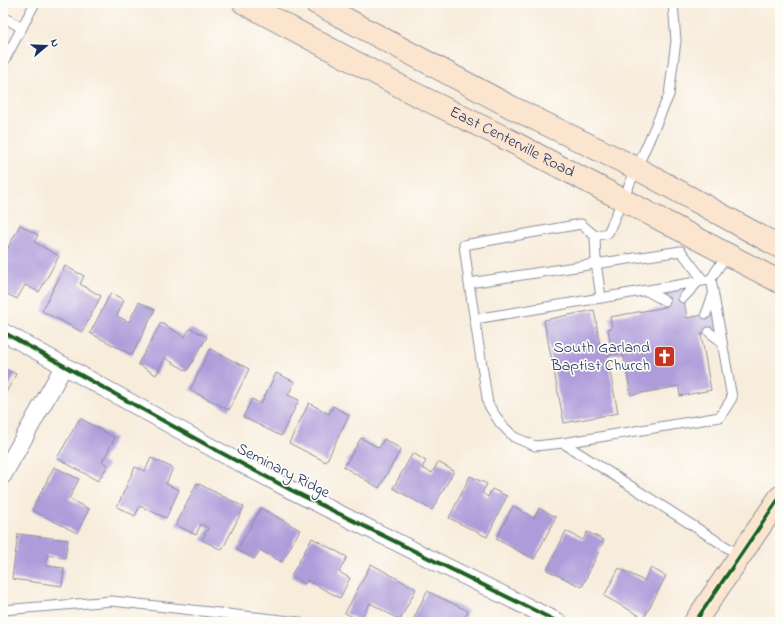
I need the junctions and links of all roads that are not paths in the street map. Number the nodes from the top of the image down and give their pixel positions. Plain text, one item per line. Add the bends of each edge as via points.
1 (35, 3) edge
2 (244, 3) edge
3 (316, 3) edge
4 (673, 3) edge
5 (3, 17) edge
6 (22, 28) junction
7 (3, 63) edge
8 (636, 168) junction
9 (622, 200) junction
10 (595, 236) junction
11 (780, 247) edge
12 (727, 254) junction
13 (596, 262) junction
14 (705, 280) junction
15 (469, 282) junction
16 (780, 282) edge
17 (645, 290) junction
18 (714, 293) junction
19 (602, 298) junction
20 (683, 298) dead end
21 (665, 301) dead end
22 (706, 314) dead end
23 (475, 319) junction
24 (3, 332) edge
25 (709, 332) dead end
26 (722, 342) junction
27 (64, 366) junction
28 (563, 443) junction
29 (3, 475) edge
30 (780, 497) edge
31 (739, 555) junction
32 (3, 610) edge
33 (555, 621) edge
34 (299, 622) edge
35 (695, 622) edge

1 - 6 lane
2 - 9 main road, East Centerville Road
3 - 8 main road, East Centerville Road via 511,107
4 - 8 lane via 676,41 669,95
5 - 6 lane
6 - 7 lane
8 - 9 lane
8 - 11 main road, East Centerville Road
9 - 10 lane via 608,232
9 - 12 main road, East Centerville Road
10 - 13 lane
10 - 15 lane via 581,224 464,245
12 - 14 lane
12 - 16 main road, East Centerville Road
13 - 14 lane via 681,250
13 - 15 lane
13 - 19 lane
14 - 17 lane
14 - 18 lane
14 - 20 lane
15 - 23 lane
17 - 19 lane
17 - 21 lane
18 - 22 lane
18 - 26 lane
19 - 23 lane
23 - 28 lane via 488,404 500,423 514,438 535,446
24 - 27 street, Seminary Ridge
25 - 26 lane
26 - 28 lane via 732,398 720,417
27 - 29 street
27 - 33 street, Seminary Ridge via 278,483
28 - 31 lane
30 - 31 main road
31 - 35 main road
32 - 34 lane via 112,601

